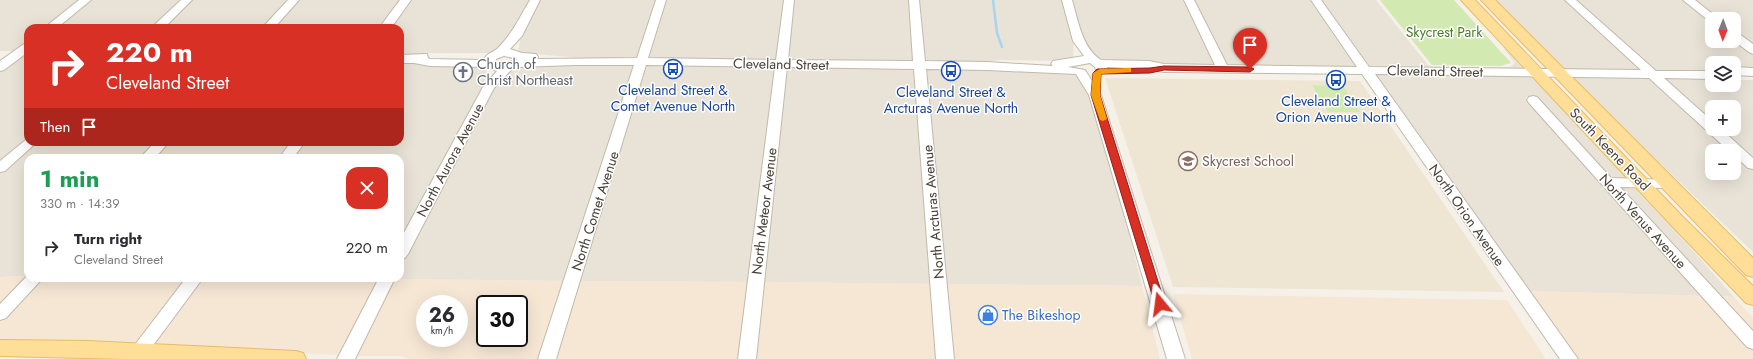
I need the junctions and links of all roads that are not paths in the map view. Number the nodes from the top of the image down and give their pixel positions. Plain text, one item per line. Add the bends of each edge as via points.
1 (86, 0) edge
2 (187, 0) edge
3 (294, 0) edge
4 (406, 0) edge
5 (535, 0) edge
6 (661, 0) edge
7 (789, 0) edge
8 (914, 0) edge
9 (1066, 0) edge
10 (1189, 0) edge
11 (1316, 0) edge
12 (1468, 0) edge
13 (1488, 0) edge
14 (1570, 0) edge
15 (1688, 0) edge
16 (1705, 13) edge
17 (55, 24) edge
18 (160, 24) edge
19 (272, 24) edge
20 (388, 24) edge
21 (516, 36) junction
22 (1079, 41) junction
23 (1741, 41) edge
24 (1753, 50) edge
25 (0, 54) edge
26 (22, 54) edge
27 (404, 59) edge
28 (493, 60) junction
29 (513, 60) junction
30 (642, 62) junction
31 (782, 64) junction
32 (920, 65) junction
33 (0, 67) edge
34 (1076, 67) junction
35 (1097, 67) junction
36 (1223, 69) junction
37 (1366, 70) junction
38 (1536, 72) junction
39 (1559, 72) junction
40 (1741, 72) edge
41 (1753, 72) edge
42 (1651, 73) junction
43 (1705, 74) edge
44 (1741, 77) edge
45 (1753, 77) edge
46 (489, 87) junction
47 (1096, 95) junction
48 (1533, 100) dead end
49 (1705, 123) edge
50 (1720, 136) edge
51 (25, 146) edge
52 (158, 146) edge
53 (151, 154) edge
54 (1648, 162) junction
55 (1753, 165) edge
56 (0, 168) edge
57 (1607, 182) junction
58 (1641, 183) junction
59 (1668, 183) junction
60 (1678, 221) junction
61 (404, 246) edge
62 (1753, 270) edge
63 (31, 282) edge
64 (192, 282) edge
65 (385, 282) edge
66 (1753, 288) edge
67 (1753, 298) edge
68 (1753, 310) edge
69 (0, 314) edge
70 (1753, 342) edge
71 (0, 348) edge
72 (87, 349) junction
73 (136, 355) edge
74 (0, 358) edge
75 (296, 359) edge
76 (346, 359) edge
77 (546, 359) edge
78 (747, 359) edge
79 (945, 359) edge
80 (1176, 359) edge
81 (1569, 359) edge

1 - 17 street
2 - 18 street
3 - 19 street
4 - 20 street
5 - 21 street
6 - 30 street, North Comet Avenue
7 - 31 street, North Meteor Avenue
8 - 32 street, North Arcturas Avenue
9 - 22 street
10 - 36 street
11 - 37 street, North Orion Avenue
12 - 38 main road, South Keene Road
12 - 39 main road via 1493,17 1530,56
13 - 39 main road, South Keene Road
14 - 42 street
15 - 16 street
21 - 28 street
21 - 29 street
22 - 34 street
22 - 35 street
23 - 24 street
25 - 26 street
26 - 33 street
27 - 28 street via 422,62
28 - 29 street, Cleveland Street via 499,68
28 - 46 street, North Aurora Avenue
29 - 30 street, Cleveland Street
29 - 46 street, North Aurora Avenue
30 - 31 street, Cleveland Street
30 - 77 street, North Comet Avenue
31 - 32 street, Cleveland Street
31 - 78 street, North Meteor Avenue
32 - 34 street, Cleveland Street
32 - 79 street, North Arcturas Avenue
34 - 35 street, Cleveland Street via 1089,75
34 - 47 street
35 - 36 street, Cleveland Street via 1150,70
35 - 47 street
36 - 37 street, Cleveland Street
37 - 38 street, Cleveland Street
37 - 81 street, North Orion Avenue
38 - 39 street, Cleveland Street
38 - 54 main road via 1565,88 1608,133
38 - 58 main road, South Keene Road
39 - 42 street, Cleveland Street
39 - 54 main road, South Keene Road
40 - 41 street
42 - 43 street, Cleveland Street
42 - 49 street
44 - 45 street
46 - 61 street, North Aurora Avenue
47 - 80 street
48 - 57 street, North Venus Avenue
50 - 55 street
51 - 56 street
52 - 53 street
54 - 59 main road, South Keene Road
57 - 58 street
57 - 70 street, North Venus Avenue
58 - 59 street
58 - 60 main road, South Keene Road
59 - 62 main road, South Keene Road
60 - 66 main road via 1727,261
60 - 67 main road, South Keene Road
60 - 68 main road via 1715,270
63 - 69 street
64 - 73 street
65 - 76 street
71 - 72 main road
72 - 73 main road
72 - 74 main road via 23,358
73 - 75 main road

